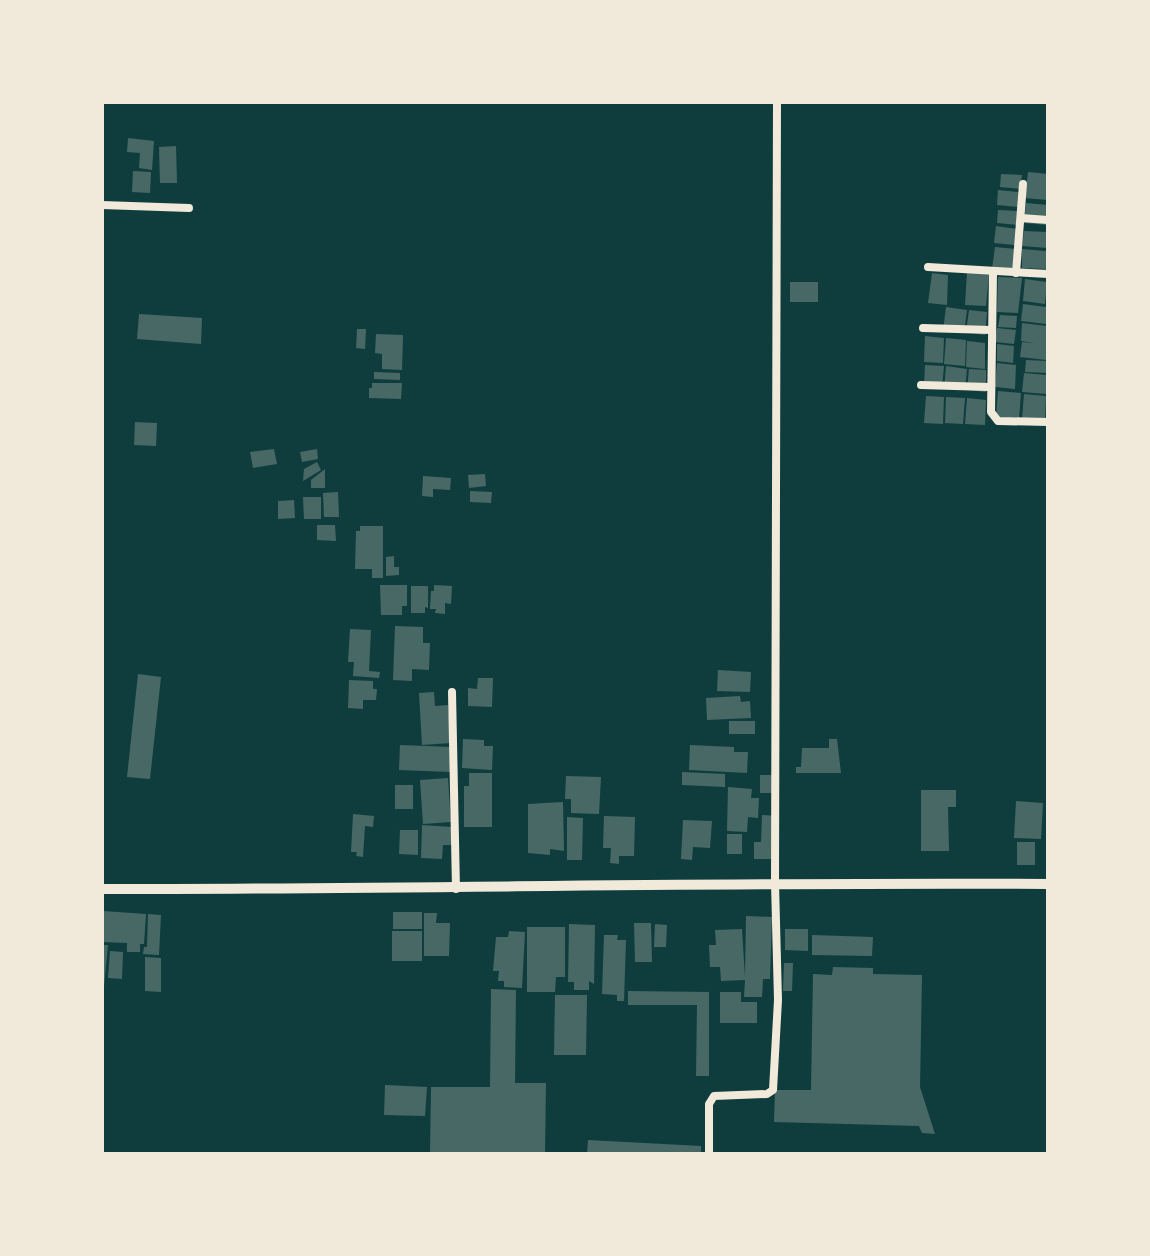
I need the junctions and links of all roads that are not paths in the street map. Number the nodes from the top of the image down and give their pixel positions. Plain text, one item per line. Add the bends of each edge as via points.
1 (777, 102) edge
2 (1023, 184) dead end
3 (102, 205) edge
4 (189, 208) dead end
5 (1021, 218) junction
6 (1048, 220) edge
7 (928, 267) dead end
8 (993, 273) junction
9 (1016, 273) junction
10 (1048, 274) edge
11 (923, 328) dead end
12 (991, 330) junction
13 (921, 385) dead end
14 (989, 387) junction
15 (1048, 422) edge
16 (452, 692) dead end
17 (775, 883) junction
18 (1048, 884) edge
19 (102, 889) edge
20 (456, 889) junction
21 (709, 1154) edge

1 - 17 street
2 - 5 street
3 - 4 street
5 - 6 street
5 - 9 street
7 - 8 street
8 - 9 street
8 - 12 street
9 - 10 street
11 - 12 street
12 - 14 street
13 - 14 street
14 - 15 street via 991,412 998,421
16 - 20 street
17 - 18 street
17 - 20 street
17 - 21 street via 774,1087 767,1094 714,1096 709,1104
19 - 20 street

